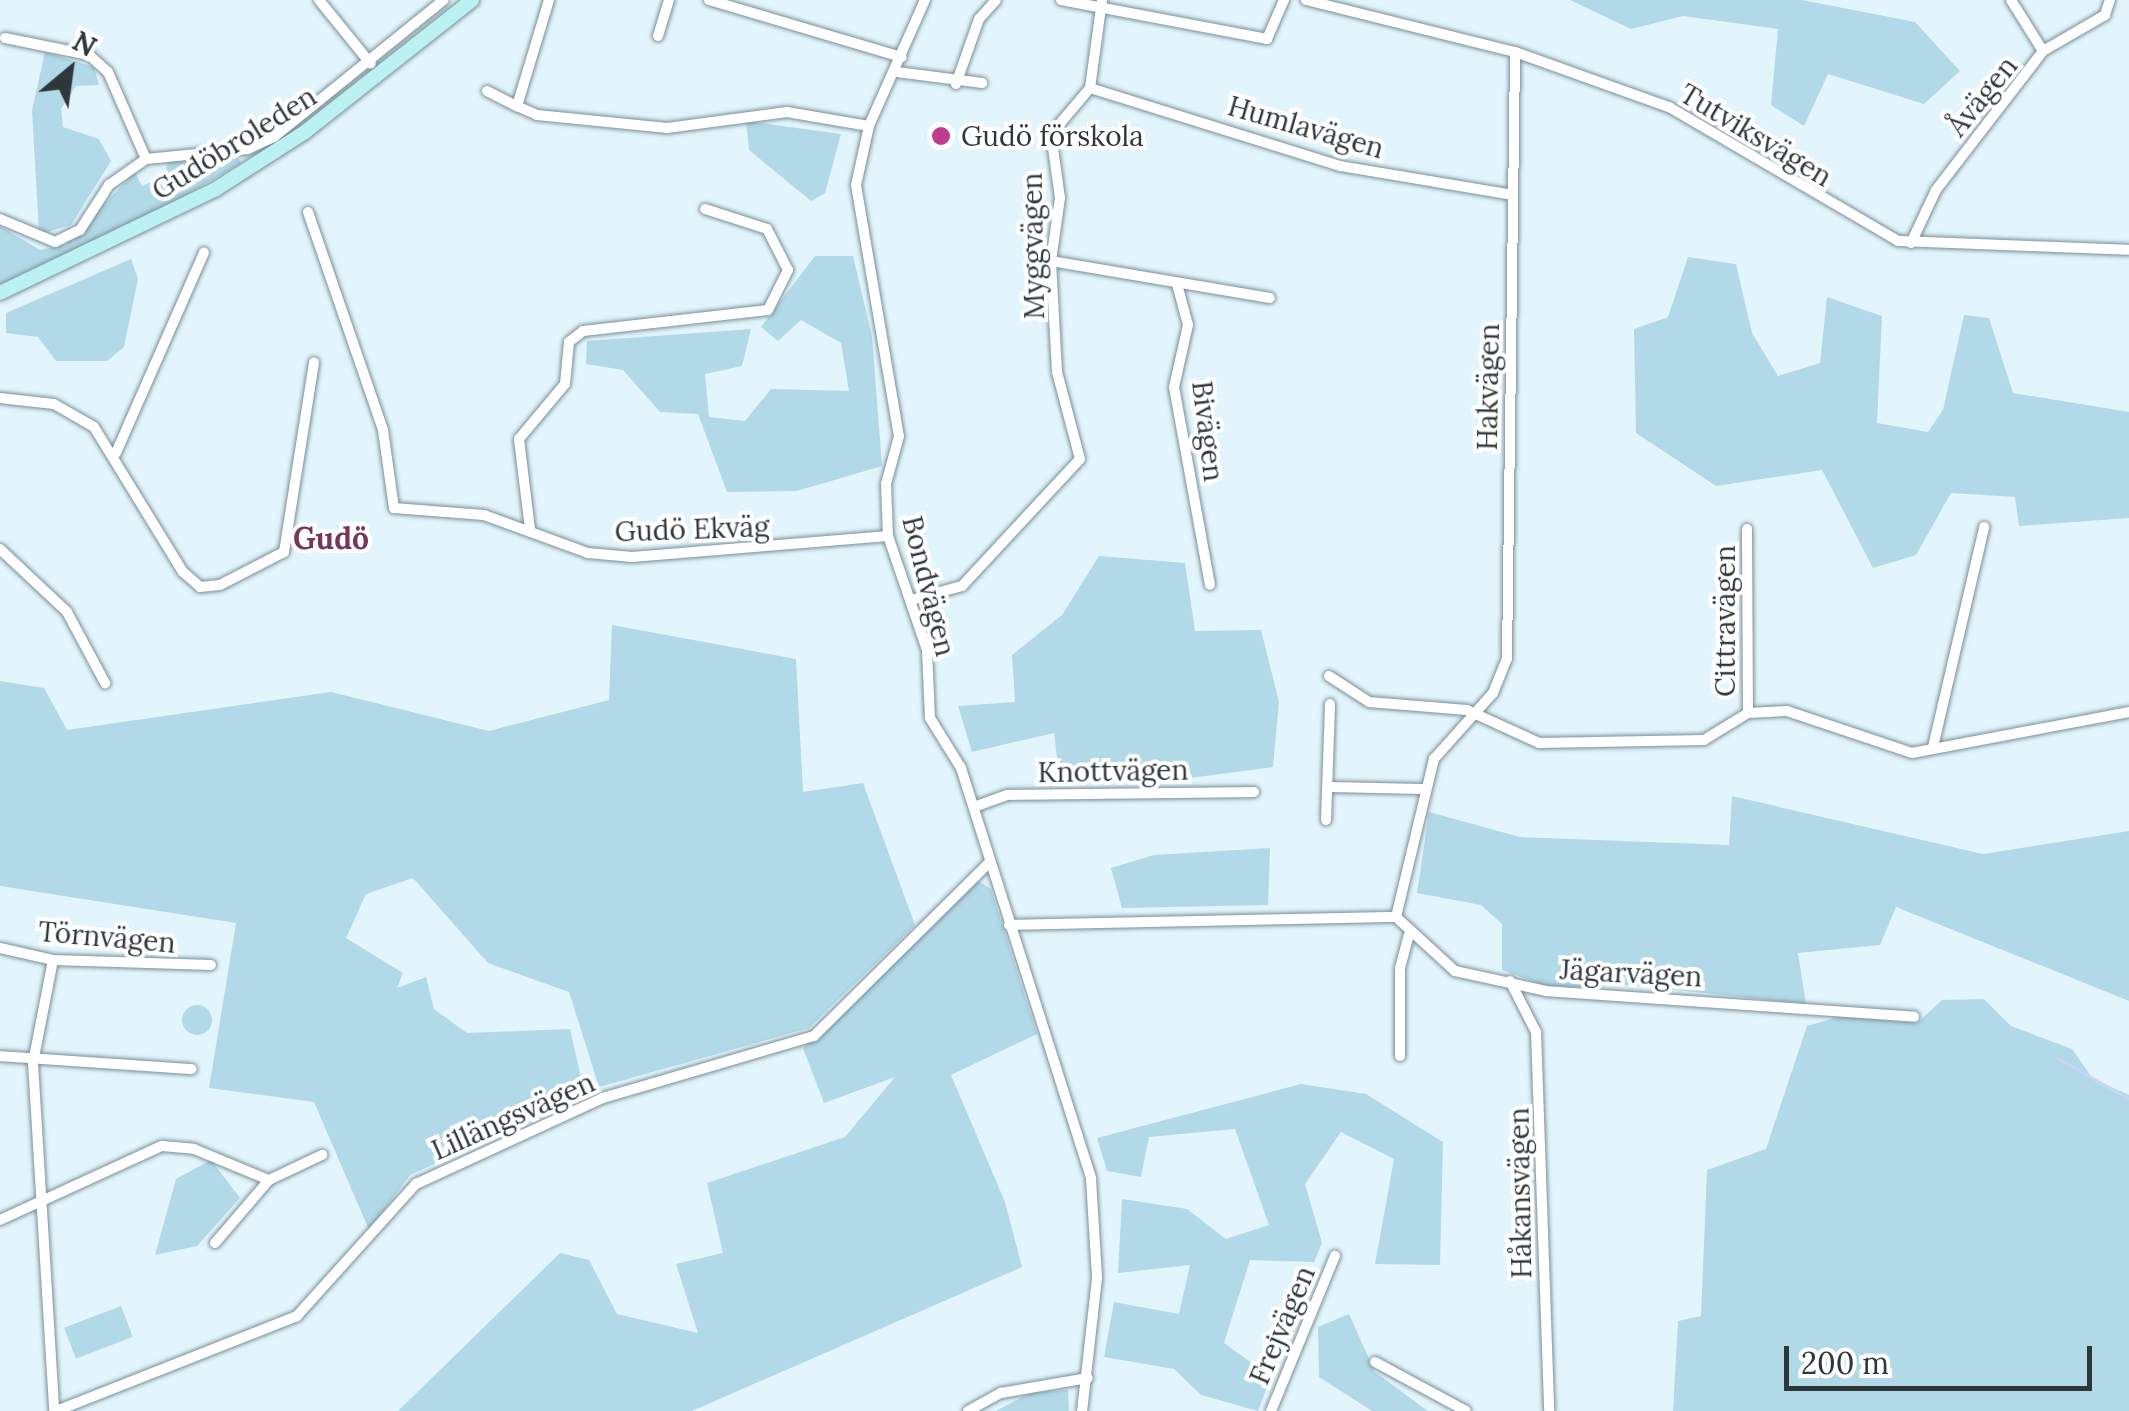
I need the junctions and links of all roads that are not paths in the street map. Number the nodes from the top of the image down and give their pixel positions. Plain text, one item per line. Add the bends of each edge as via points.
1 (319, 0) edge
2 (444, 0) edge
3 (472, 0) edge
4 (549, 0) edge
5 (669, 0) edge
6 (709, 0) edge
7 (925, 0) edge
8 (996, 0) edge
9 (1061, 0) edge
10 (1284, 0) edge
11 (1306, 0) edge
12 (2011, 0) edge
13 (2110, 0) edge
14 (1102, 3) edge
15 (658, 36) dead end
16 (5, 38) dead end
17 (2043, 51) junction
18 (1515, 52) junction
19 (902, 57) junction
20 (371, 64) junction
21 (897, 72) junction
22 (956, 84) junction
23 (982, 84) dead end
24 (1090, 88) junction
25 (487, 91) dead end
26 (516, 106) junction
27 (870, 126) junction
28 (146, 159) junction
29 (1513, 194) junction
30 (705, 210) dead end
31 (308, 212) dead end
32 (0, 219) edge
33 (1910, 243) junction
34 (2129, 250) edge
35 (204, 253) dead end
36 (1052, 261) junction
37 (1177, 284) junction
38 (0, 293) edge
39 (1270, 298) dead end
40 (314, 362) dead end
41 (0, 398) edge
42 (116, 454) junction
43 (1984, 526) dead end
44 (1747, 529) dead end
45 (530, 530) junction
46 (888, 536) junction
47 (0, 548) edge
48 (1210, 585) dead end
49 (915, 599) junction
50 (1329, 676) dead end
51 (105, 684) dead end
52 (1330, 704) dead end
53 (2129, 712) edge
54 (1748, 713) junction
55 (1476, 714) junction
56 (1933, 747) junction
57 (1329, 787) junction
58 (1423, 789) junction
59 (1254, 792) dead end
60 (974, 808) junction
61 (1326, 820) dead end
62 (988, 863) junction
63 (1396, 917) junction
64 (1010, 926) junction
65 (1410, 935) junction
66 (0, 948) edge
67 (52, 960) junction
68 (212, 965) dead end
69 (1510, 981) junction
70 (1914, 1017) dead end
71 (0, 1056) edge
72 (1400, 1056) dead end
73 (33, 1063) junction
74 (192, 1069) dead end
75 (322, 1155) dead end
76 (270, 1180) junction
77 (42, 1201) junction
78 (0, 1220) edge
79 (215, 1243) dead end
80 (1335, 1256) dead end
81 (1375, 1362) dead end
82 (1088, 1378) junction
83 (54, 1411) edge
84 (968, 1411) edge
85 (1082, 1411) edge
86 (1271, 1411) edge
87 (1466, 1411) edge
88 (1549, 1411) edge

1 - 20 street
2 - 20 street
3 - 38 main road, Gudöbroleden via 306,132 216,188
4 - 26 street
5 - 15 street
6 - 19 street
7 - 19 street, Bondvägen
8 - 22 street via 978,19
9 - 14 street
10 - 14 street via 1267,39
11 - 18 street, Tutviksvägen
12 - 17 street
13 - 17 street, Åvägen via 2105,15
14 - 24 street
16 - 28 street via 90,55 108,72
17 - 33 street, Åvägen via 1936,190
18 - 29 street, Hakvägen
18 - 33 street, Tutviksvägen via 1669,107 1833,208
19 - 21 street, Bondvägen
20 - 28 street via 248,149
21 - 22 street
21 - 27 street, Bondvägen
22 - 23 street
24 - 29 street, Humlavägen via 1340,166
24 - 36 street, Myggvägen via 1051,134 1060,198
25 - 26 street
26 - 27 street via 667,128 787,112
27 - 46 street, Bondvägen via 856,185 899,436 886,484
28 - 32 street via 109,185 80,230 56,242
29 - 55 street, Hakvägen via 1510,612 1502,677
30 - 45 street via 767,229 788,270 768,310 584,331 569,342 565,384 519,440
31 - 45 street, Gudö Ekväg via 384,430 394,508 484,514
33 - 34 street, Tutviksvägen
35 - 42 street
36 - 37 street
36 - 49 street, Myggvägen via 1057,372 1080,459 962,586
37 - 39 street
37 - 48 street, Bivägen via 1188,325 1174,388
40 - 42 street via 284,552 220,586 200,587 183,572 134,502
41 - 42 street via 54,404 94,427
43 - 56 street
44 - 54 street, Cittravägen
45 - 46 street, Gudö Ekväg via 632,558
46 - 49 street, Bondvägen
47 - 51 street via 66,612
49 - 60 street, Bondvägen via 930,718
50 - 55 street via 1369,702
52 - 57 street
53 - 56 street
54 - 55 street via 1704,740 1577,745 1539,743
54 - 56 street via 1814,716 1912,753
55 - 58 street, Hakvägen via 1434,760
57 - 58 street
57 - 61 street
58 - 63 street, Hakvägen
59 - 60 street, Knottvägen via 1007,796
60 - 62 street, Bondvägen
62 - 64 street, Bondvägen
62 - 83 street, Lillängsvägen via 814,1036 603,1098 416,1184 297,1316
63 - 64 street
63 - 65 street, Jägarvägen
64 - 82 street, Bondvägen via 1091,1180
65 - 69 street, Jägarvägen via 1454,971
65 - 72 street via 1400,968
66 - 67 street, Törnvägen
67 - 68 street, Törnvägen
67 - 73 street
69 - 70 street, Jägarvägen via 1546,991
69 - 88 street, Håkansvägen via 1536,1032
71 - 73 street
73 - 74 street
73 - 77 street
75 - 76 street
76 - 77 street via 174,1144
76 - 79 street
77 - 78 street
77 - 83 street
80 - 86 street, Frejvägen
81 - 87 street
82 - 84 street via 1001,1393
82 - 85 street, Bondvägen

